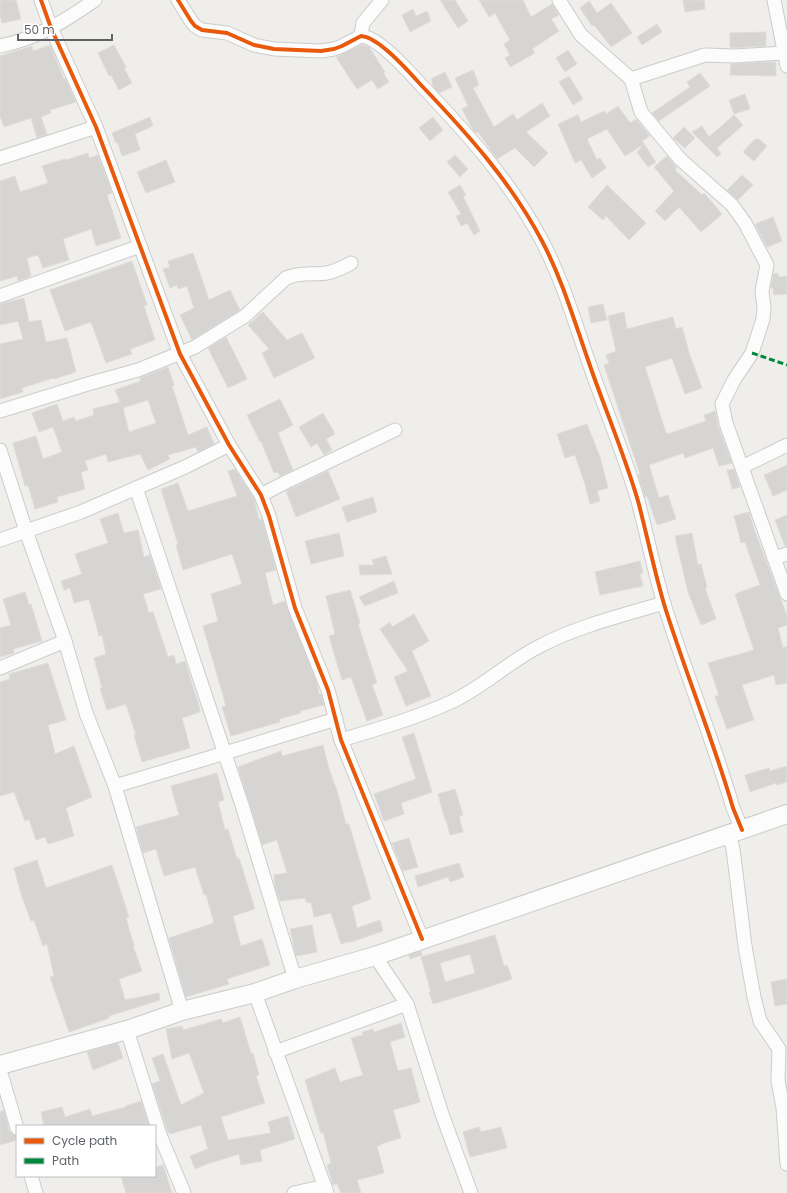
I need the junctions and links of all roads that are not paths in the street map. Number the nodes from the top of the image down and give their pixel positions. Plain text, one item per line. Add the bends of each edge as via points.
1 (41, 0) edge
2 (95, 0) edge
3 (178, 0) edge
4 (382, 0) edge
5 (560, 0) edge
6 (774, 0) edge
7 (51, 28) junction
8 (361, 36) junction
9 (0, 46) edge
10 (785, 53) junction
11 (787, 66) edge
12 (631, 79) junction
13 (96, 127) junction
14 (0, 158) edge
15 (140, 246) junction
16 (351, 263) dead end
17 (0, 296) edge
18 (180, 354) junction
19 (0, 411) edge
20 (395, 430) dead end
21 (229, 445) junction
22 (787, 445) edge
23 (0, 450) edge
24 (742, 467) junction
25 (136, 488) junction
26 (261, 495) junction
27 (26, 531) junction
28 (0, 540) edge
29 (787, 554) edge
30 (774, 558) junction
31 (787, 594) edge
32 (664, 603) junction
33 (65, 641) junction
34 (0, 668) edge
35 (336, 719) junction
36 (341, 740) junction
37 (225, 754) junction
38 (115, 786) junction
39 (787, 814) edge
40 (736, 832) junction
41 (422, 939) junction
42 (375, 956) junction
43 (295, 979) junction
44 (255, 993) junction
45 (407, 1004) junction
46 (182, 1011) junction
47 (127, 1030) junction
48 (783, 1048) edge
49 (275, 1052) junction
50 (0, 1065) edge
51 (0, 1070) edge
52 (16, 1125) edge
53 (787, 1164) edge
54 (31, 1177) edge
55 (326, 1190) edge
56 (36, 1193) edge
57 (184, 1193) edge
58 (294, 1193) edge
59 (471, 1193) edge

1 - 7 street
2 - 7 street
3 - 8 street via 195,26 202,30 227,33 254,45 274,49 321,51 342,46
4 - 8 street via 363,23
5 - 12 street via 581,35
6 - 10 street
7 - 9 street via 18,42
7 - 13 street
8 - 32 street via 366,36 379,44 396,58 466,133 507,183 542,241 559,278 616,435 637,500
10 - 11 street
10 - 12 street via 705,55
12 - 24 street via 641,112 680,159 732,205 745,223 767,265 762,291 763,319 754,347 722,404 726,424
13 - 14 street
13 - 15 street
15 - 17 street
15 - 18 street
16 - 18 street via 327,273 304,273 286,278 245,316
18 - 19 street via 138,370
18 - 21 street
20 - 26 street
21 - 25 street
21 - 26 street
22 - 24 street
23 - 27 street
24 - 30 street
25 - 27 street via 81,512
25 - 37 street
26 - 35 street via 295,608 328,690
27 - 28 street
27 - 33 street
29 - 30 street
30 - 31 street
32 - 36 street via 577,629 538,646 470,693 451,702
32 - 40 street via 733,808
33 - 34 street
33 - 38 street via 86,713
35 - 36 street
35 - 37 street
36 - 41 street
37 - 38 street
37 - 43 street
38 - 46 street
39 - 40 street
40 - 41 street
40 - 48 street via 733,848 754,997 760,1020
41 - 42 street
42 - 43 street
42 - 45 street
43 - 44 street
44 - 46 street
44 - 49 street
45 - 49 street
45 - 59 street via 442,1114
46 - 47 street
47 - 50 street
47 - 57 street via 160,1135
48 - 53 street via 778,1080
49 - 55 street
51 - 52 street
54 - 56 street
55 - 58 street

